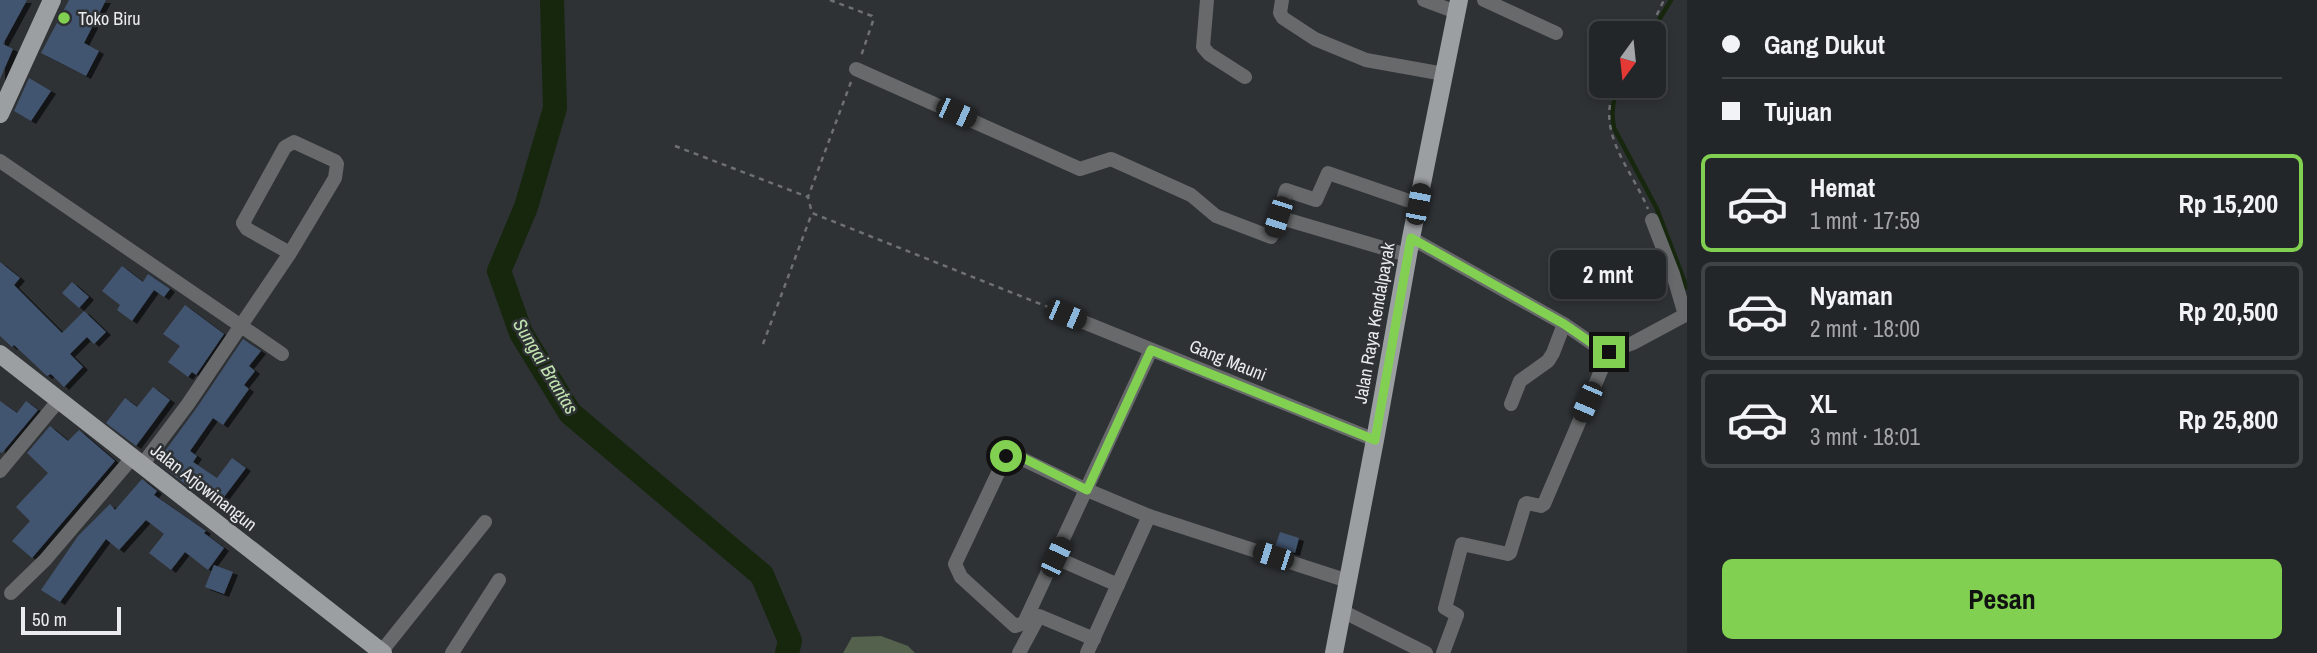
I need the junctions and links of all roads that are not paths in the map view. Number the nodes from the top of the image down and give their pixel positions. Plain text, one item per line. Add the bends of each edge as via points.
1 (52, 0) edge
2 (1207, 0) edge
3 (1282, 0) edge
4 (1424, 0) edge
5 (1484, 0) edge
6 (1457, 6) edge
7 (1556, 33) dead end
8 (856, 69) road end
9 (1444, 74) junction
10 (1245, 77) dead end
11 (0, 114) edge
12 (0, 161) edge
13 (1418, 204) junction
14 (1278, 217) junction
15 (1652, 220) road end
16 (1409, 247) junction
17 (290, 253) junction
18 (1686, 314) edge
19 (1066, 315) road end
20 (240, 324) junction
21 (1564, 324) junction
22 (1151, 350) junction
23 (1609, 352) junction
24 (0, 354) edge
25 (282, 355) dead end
26 (59, 400) junction
27 (1511, 404) dead end
28 (1375, 440) junction
29 (137, 461) junction
30 (0, 471) edge
31 (1087, 490) junction
32 (1149, 516) junction
33 (485, 522) dead end
34 (1063, 561) dead end
35 (499, 580) dead end
36 (1348, 581) junction
37 (1118, 585) junction
38 (11, 593) dead end
39 (1342, 611) junction
40 (1091, 646) edge
41 (375, 650) edge
42 (452, 653) edge
43 (1019, 653) edge
44 (1334, 653) edge
45 (1426, 653) edge
46 (1443, 653) edge

1 - 11 main road
2 - 10 street via 1203,47
3 - 9 street via 1283,18 1315,39 1366,60
4 - 6 street
5 - 7 street
6 - 9 main road, Jalan Raya Kendalpayak
8 - 14 street via 1080,169 1111,159 1191,195 1216,216 1271,237
9 - 13 main road, Jalan Raya Kendalpayak
12 - 20 street
13 - 14 street via 1328,173 1316,200 1286,190
13 - 16 main road, Jalan Raya Kendalpayak
14 - 16 street
15 - 18 street
16 - 21 street
16 - 28 main road, Jalan Raya Kendalpayak
17 - 17 street via 243,223 285,147 294,142 335,161 337,167 335,178
17 - 20 street
18 - 23 street
19 - 22 street, Gang Mauni
20 - 25 street
20 - 29 street via 188,404
21 - 23 street
21 - 27 street via 1553,353 1520,381
22 - 28 street, Gang Mauni
22 - 31 street
23 - 46 street via 1544,504 1525,505 1510,553 1462,544 1445,608 1457,615
24 - 26 main road, Jalan Arjowinangun
26 - 29 main road, Jalan Arjowinangun
26 - 30 street
28 - 36 main road, Jalan Raya Kendalpayak
29 - 38 street
29 - 41 main road, Jalan Arjowinangun
31 - 31 street via 1024,624 1015,626 961,578 955,564 1005,459 1017,455
31 - 32 street
32 - 36 street
32 - 37 street
33 - 41 street
34 - 37 street
35 - 42 street
36 - 39 main road, Jalan Raya Kendalpayak
37 - 40 street
39 - 44 main road, Jalan Raya Kendalpayak
39 - 45 street
40 - 43 street via 1040,616

